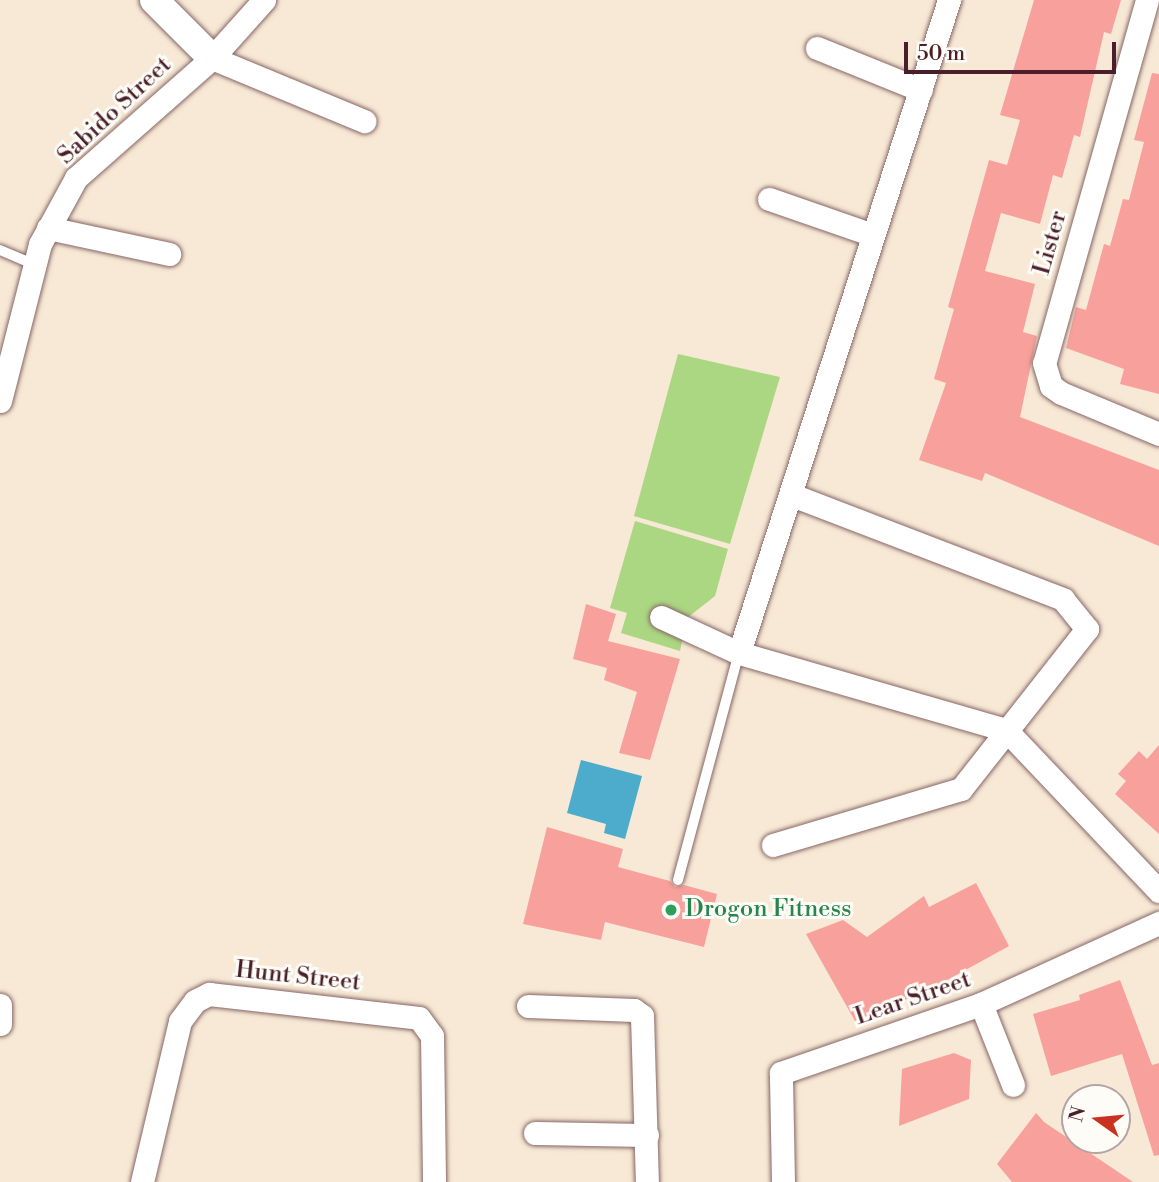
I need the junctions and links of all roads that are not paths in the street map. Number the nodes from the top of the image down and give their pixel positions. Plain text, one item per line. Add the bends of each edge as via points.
1 (154, 0) edge
2 (264, 0) edge
3 (949, 0) edge
4 (1147, 0) edge
5 (817, 48) dead end
6 (212, 58) junction
7 (921, 90) junction
8 (364, 121) dead end
9 (769, 199) dead end
10 (48, 228) junction
11 (873, 235) junction
12 (0, 250) edge
13 (169, 254) dead end
14 (35, 265) junction
15 (0, 401) edge
16 (1159, 434) edge
17 (790, 494) junction
18 (661, 617) dead end
19 (739, 653) junction
20 (1006, 730) junction
21 (773, 845) dead end
22 (678, 880) dead end
23 (1159, 891) edge
24 (1159, 922) edge
25 (981, 1004) junction
26 (528, 1006) dead end
27 (1013, 1084) dead end
28 (536, 1133) dead end
29 (647, 1135) junction
30 (142, 1182) edge
31 (434, 1182) edge
32 (647, 1182) edge
33 (783, 1182) edge

1 - 6 street
2 - 6 street, Sabido Street
3 - 7 street
4 - 16 street, Lister via 1044,363 1051,386 1060,393
5 - 7 street
6 - 8 street
6 - 10 street, Sabido Street via 76,178
7 - 11 street
9 - 11 street
10 - 13 street
10 - 14 street, Sabido Street
11 - 17 street
12 - 14 lane
14 - 15 street, Sabido Street
17 - 19 street
17 - 20 street via 1063,599 1087,629
18 - 19 street
19 - 20 street
19 - 22 lane
20 - 21 street via 961,789
20 - 23 street
24 - 25 street, Lear Street
25 - 27 street
25 - 33 street, Lear Street via 781,1073
26 - 29 street via 634,1010 643,1019
28 - 29 street
29 - 32 street
30 - 31 street, Hunt Street via 180,1021 195,1001 209,994 419,1018 432,1036

